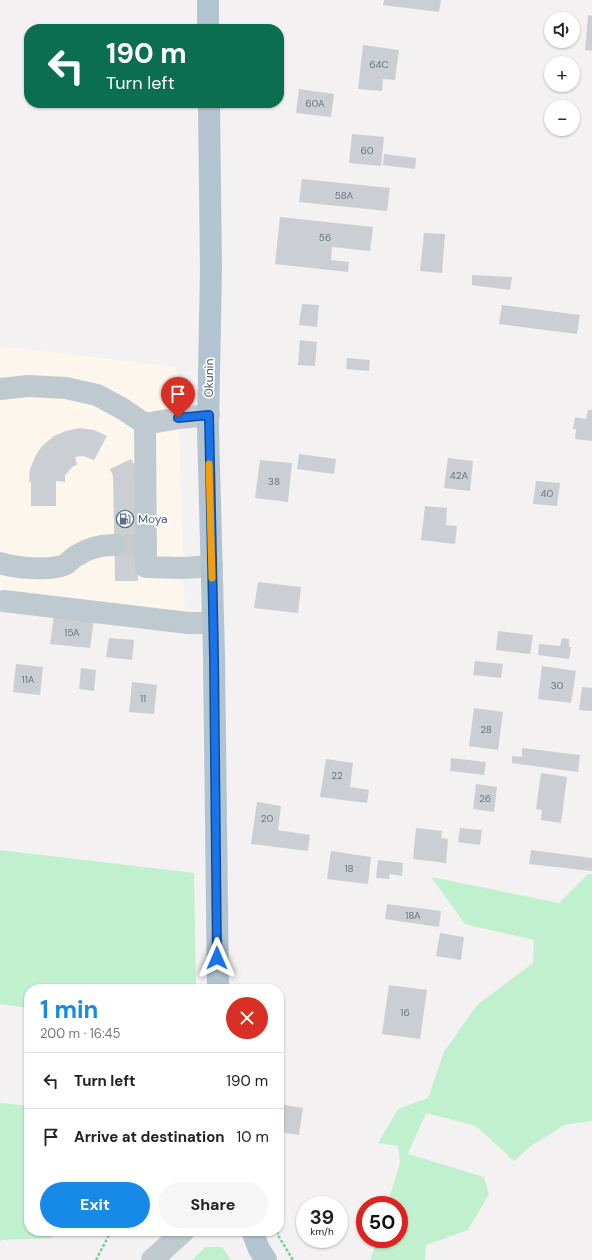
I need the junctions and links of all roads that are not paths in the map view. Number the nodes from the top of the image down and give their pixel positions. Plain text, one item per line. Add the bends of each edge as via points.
1 (208, 0) edge
2 (208, 24) edge
3 (209, 108) edge
4 (0, 390) edge
5 (209, 415) junction
6 (145, 424) junction
7 (114, 546) tunnel mouth
8 (0, 563) edge
9 (212, 566) junction
10 (4, 601) dead end
11 (213, 623) junction
12 (218, 984) edge
13 (178, 1236) edge
14 (254, 1236) edge
15 (152, 1260) edge
16 (266, 1260) edge

1 - 2 main road
3 - 5 main road, Okunin
4 - 6 street via 35,386 66,388 96,395
5 - 6 street
5 - 9 main road, Okunin
6 - 9 street via 142,545 146,567
7 - 8 street via 95,547 76,556 65,565 50,568
9 - 11 main road, Okunin
10 - 11 street via 188,623
11 - 12 main road, Okunin
13 - 15 street
14 - 16 main road

